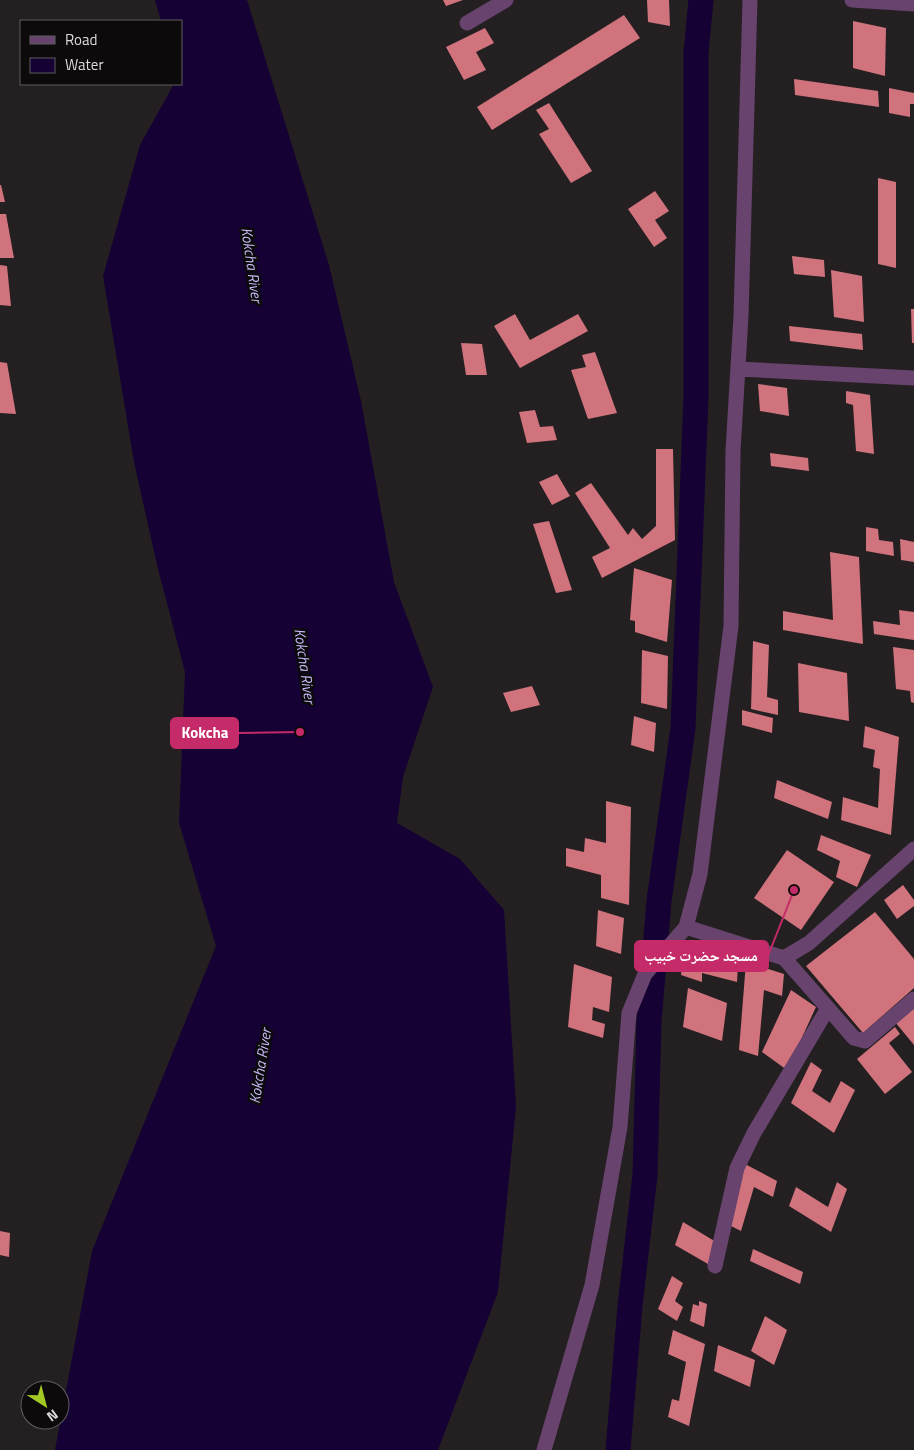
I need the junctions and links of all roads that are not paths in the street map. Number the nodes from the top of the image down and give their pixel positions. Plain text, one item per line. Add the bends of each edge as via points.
1 (506, 0) edge
2 (750, 0) edge
3 (852, 0) edge
4 (914, 4) edge
5 (467, 23) dead end
6 (738, 369) junction
7 (914, 378) edge
8 (914, 849) edge
9 (686, 927) junction
10 (784, 958) junction
11 (914, 999) edge
12 (828, 1008) junction
13 (715, 1266) dead end
14 (544, 1450) edge

1 - 5 street
2 - 6 street
3 - 4 street
6 - 7 street
6 - 9 street via 731,626 700,874
8 - 10 street via 808,943
9 - 10 street
9 - 14 street via 645,974 629,1013 620,1127 592,1284
10 - 12 street
11 - 12 street via 865,1041 854,1038
12 - 13 street via 754,1133 738,1168

